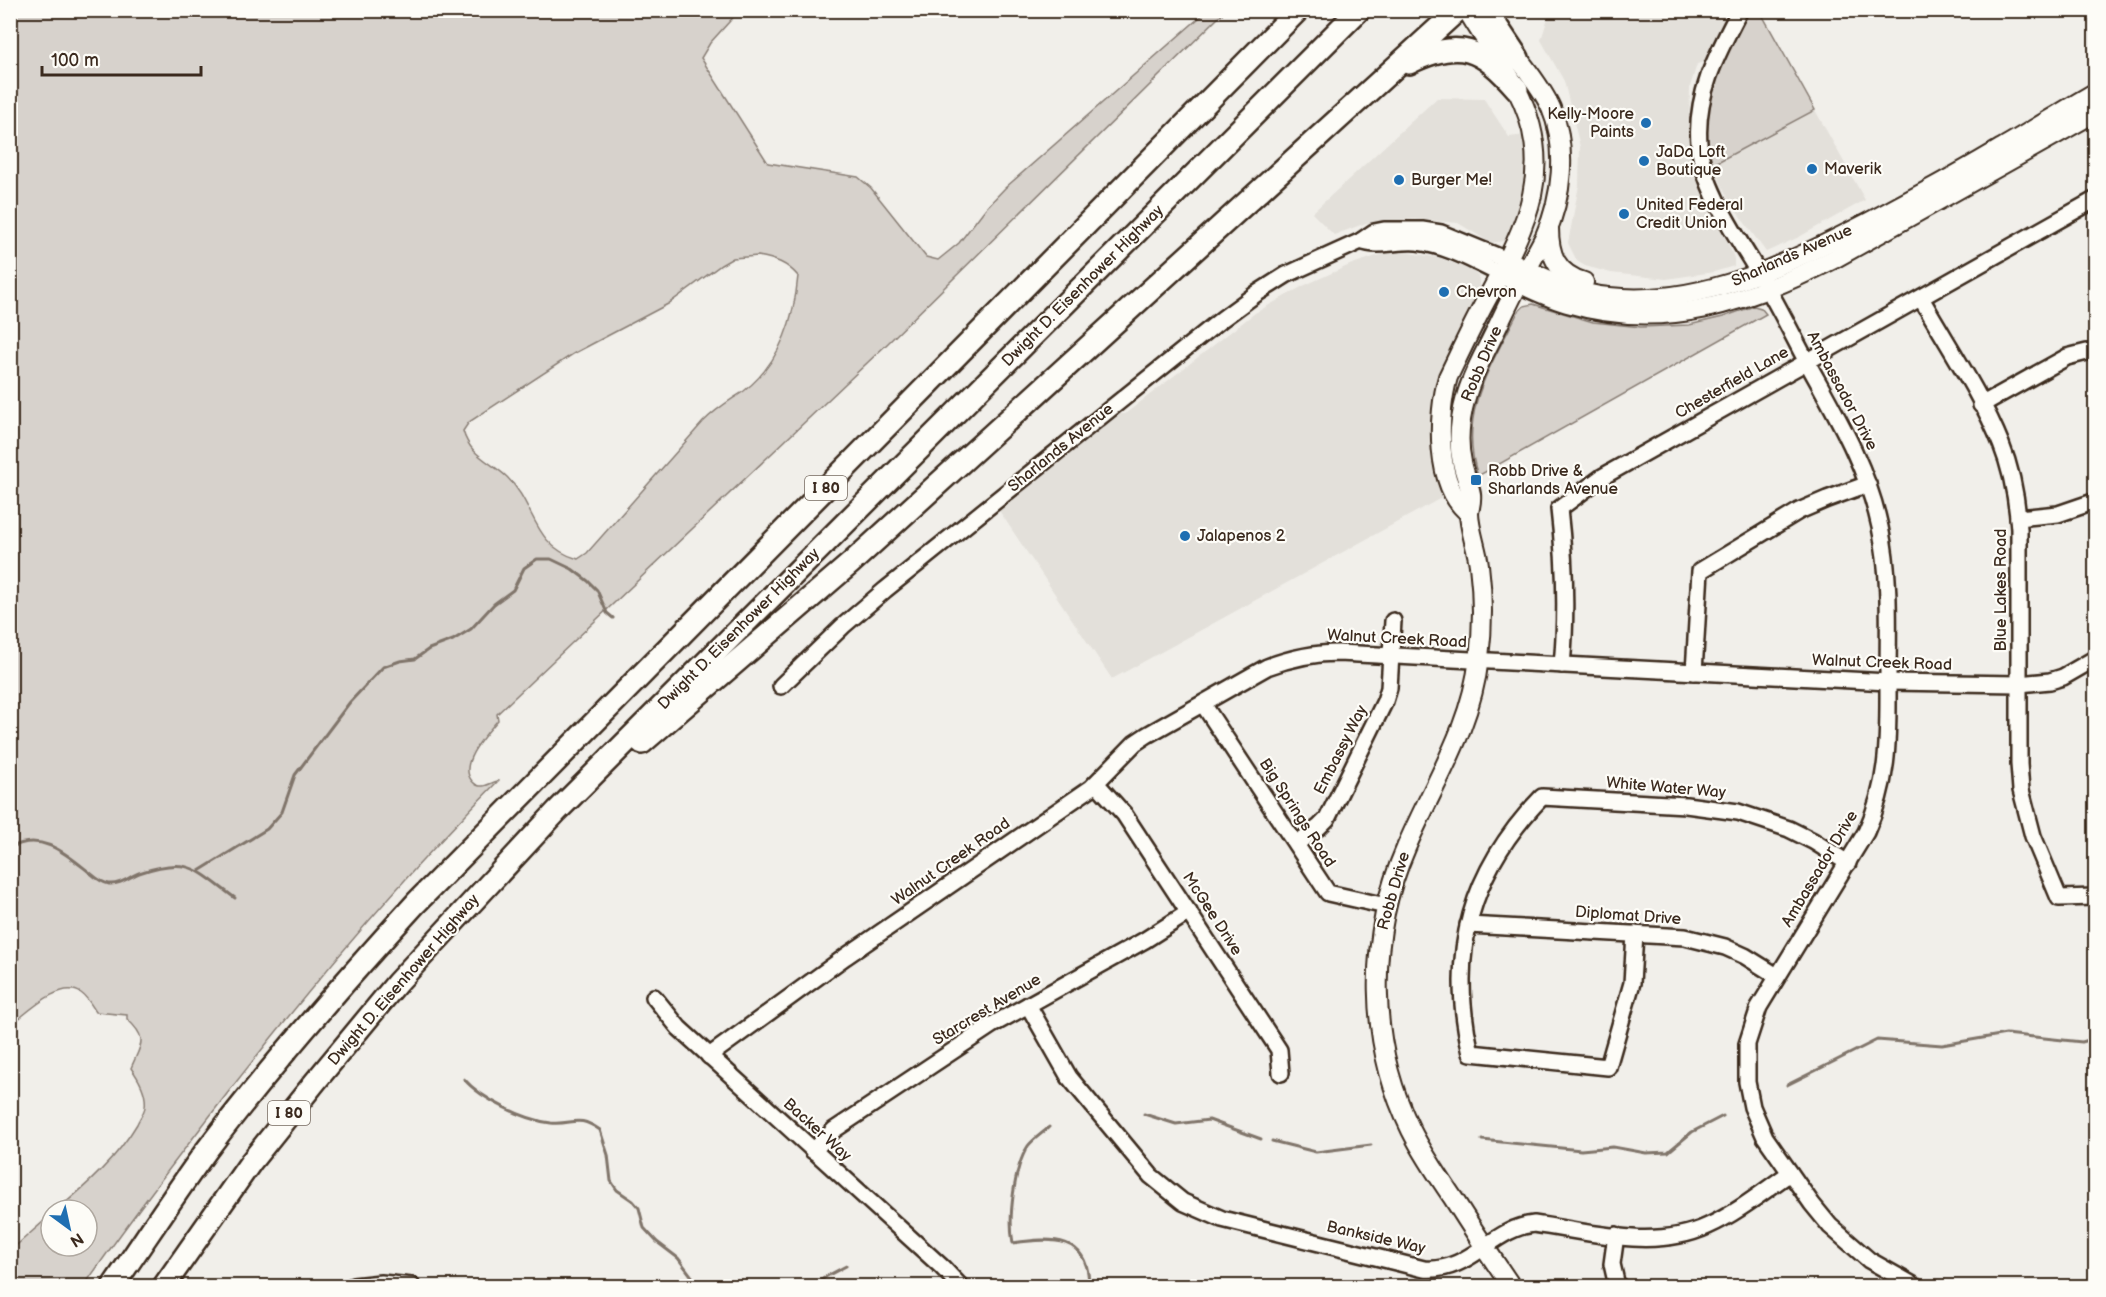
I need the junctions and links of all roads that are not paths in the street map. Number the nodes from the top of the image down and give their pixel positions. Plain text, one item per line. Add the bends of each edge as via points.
1 (1298, 10) edge
2 (1359, 10) edge
3 (1458, 10) edge
4 (1467, 10) edge
5 (1486, 10) edge
6 (1504, 10) edge
7 (1740, 10) edge
8 (1518, 58) junction
9 (1381, 82) junction
10 (1517, 89) junction
11 (2096, 92) edge
12 (2096, 112) edge
13 (2096, 199) edge
14 (1549, 226) junction
15 (1503, 267) junction
16 (1523, 277) junction
17 (1763, 281) junction
18 (1656, 297) junction
19 (1921, 298) junction
20 (2087, 352) dead end
21 (1806, 361) junction
22 (1982, 405) junction
23 (1868, 484) junction
24 (2096, 501) edge
25 (1469, 513) junction
26 (2018, 518) junction
27 (1393, 621) dead end
28 (1391, 656) junction
29 (2096, 658) edge
30 (1479, 661) junction
31 (1562, 665) junction
32 (1694, 672) junction
33 (1888, 682) junction
34 (2019, 684) junction
35 (781, 686) dead end
36 (1203, 704) junction
37 (1096, 783) junction
38 (557, 811) junction
39 (1296, 844) junction
40 (1848, 863) junction
41 (2096, 897) edge
42 (1386, 906) junction
43 (1189, 912) junction
44 (1468, 925) junction
45 (1635, 934) junction
46 (1777, 976) junction
47 (654, 998) dead end
48 (1028, 1005) junction
49 (708, 1056) junction
50 (1281, 1073) dead end
51 (813, 1151) junction
52 (1790, 1173) junction
53 (1616, 1236) junction
54 (1484, 1247) junction
55 (113, 1287) edge
56 (164, 1287) edge
57 (353, 1287) edge
58 (412, 1287) edge
59 (960, 1287) edge
60 (1511, 1287) edge
61 (1617, 1287) edge
62 (1915, 1287) edge

1 - 55 highway, I 80 via 416,903 237,1111
2 - 38 highway, Dwight D. Eisenhower Highway / I 80
3 - 9 highway
4 - 10 main road, Robb Drive
5 - 8 highway
6 - 8 highway
7 - 17 street, Ambassador Drive via 1705,85 1699,142 1708,181
8 - 14 main road, Robb Drive via 1546,96 1559,130 1562,162
9 - 10 highway via 1430,52 1452,49 1482,56
9 - 38 highway via 851,563 629,755
10 - 15 main road, Robb Drive via 1533,133 1536,180 1528,214
11 - 17 main road, Sharlands Avenue
12 - 17 main road, Sharlands Avenue via 1862,245 1814,269
13 - 19 street, Chesterfield Lane
14 - 16 main road, Robb Drive
14 - 18 main road via 1551,254 1563,272 1585,282
15 - 16 main road, Sharlands Avenue
15 - 25 main road, Robb Drive via 1448,377 1440,410 1446,472 1455,498
15 - 35 street, Sharlands Avenue via 1457,239 1422,230 1384,230 1286,275 1222,319 885,590
16 - 17 main road, Sharlands Avenue via 1543,294 1578,306 1652,315 1712,307
16 - 18 main road, Sharlands Avenue via 1598,296
16 - 25 main road, Robb Drive via 1466,398 1459,437 1471,495
17 - 18 main road, Sharlands Avenue
17 - 21 street, Ambassador Drive
19 - 21 street, Chesterfield Lane
19 - 22 street, Blue Lakes Road
20 - 22 street via 2067,357
21 - 23 street, Ambassador Drive via 1844,429
21 - 31 street, Chesterfield Lane via 1602,477 1558,509 1564,552
22 - 26 street, Blue Lakes Road via 2009,468
23 - 32 street via 1799,511 1700,571
23 - 33 street, Ambassador Drive via 1885,559
24 - 26 street via 2058,514
25 - 30 main road, Robb Drive via 1482,597
26 - 34 street, Blue Lakes Road
27 - 28 street, Embassy Way
28 - 30 street, Walnut Creek Road
28 - 36 street, Walnut Creek Road via 1303,655 1267,667
28 - 39 street, Embassy Way via 1385,701 1327,819
29 - 34 street, Walnut Creek Road via 2050,681
30 - 31 street, Walnut Creek Road
30 - 42 main road, Robb Drive via 1454,749 1405,849
31 - 32 street, Walnut Creek Road
32 - 33 street, Walnut Creek Road
33 - 34 street, Walnut Creek Road
33 - 40 street, Ambassador Drive via 1882,789 1866,832
34 - 41 street, Blue Lakes Road via 2021,790 2033,836 2059,898
36 - 37 street, Walnut Creek Road via 1135,743
36 - 39 street, Big Springs Road
37 - 43 street, McGee Drive via 1124,814
37 - 49 street, Walnut Creek Road
38 - 56 highway, Dwight D. Eisenhower Highway / I 80 via 397,983 315,1082 251,1162
39 - 42 street, Big Springs Road via 1328,893
40 - 44 street, White Water Way via 1788,830 1738,812 1686,805 1542,797 1496,855 1479,889
40 - 46 street, Ambassador Drive
42 - 54 main road, Robb Drive via 1378,984 1389,1070 1424,1155
43 - 48 street, Starcrest Avenue
43 - 50 street, McGee Drive via 1280,1050
44 - 45 street, Diplomat Drive
44 - 45 street via 1462,986 1471,1053 1608,1067 1632,983
45 - 46 street, Diplomat Drive via 1705,941 1745,956
46 - 52 street, Ambassador Drive via 1752,1024 1747,1082 1756,1119
47 - 49 street, Backer Way
48 - 51 street, Starcrest Avenue via 834,1130
48 - 54 street, Bankside Way via 1069,1077 1151,1176 1184,1202 1222,1219 1424,1269 1456,1265
49 - 51 street, Backer Way
51 - 59 street, Backer Way
52 - 53 street, Bankside Way via 1725,1218 1699,1230 1655,1239
52 - 62 street, Ambassador Drive via 1849,1244
53 - 54 street, Bankside Way via 1534,1224 1513,1228
53 - 61 street via 1612,1264
54 - 60 main road, Robb Drive
57 - 58 street via 381,1283

